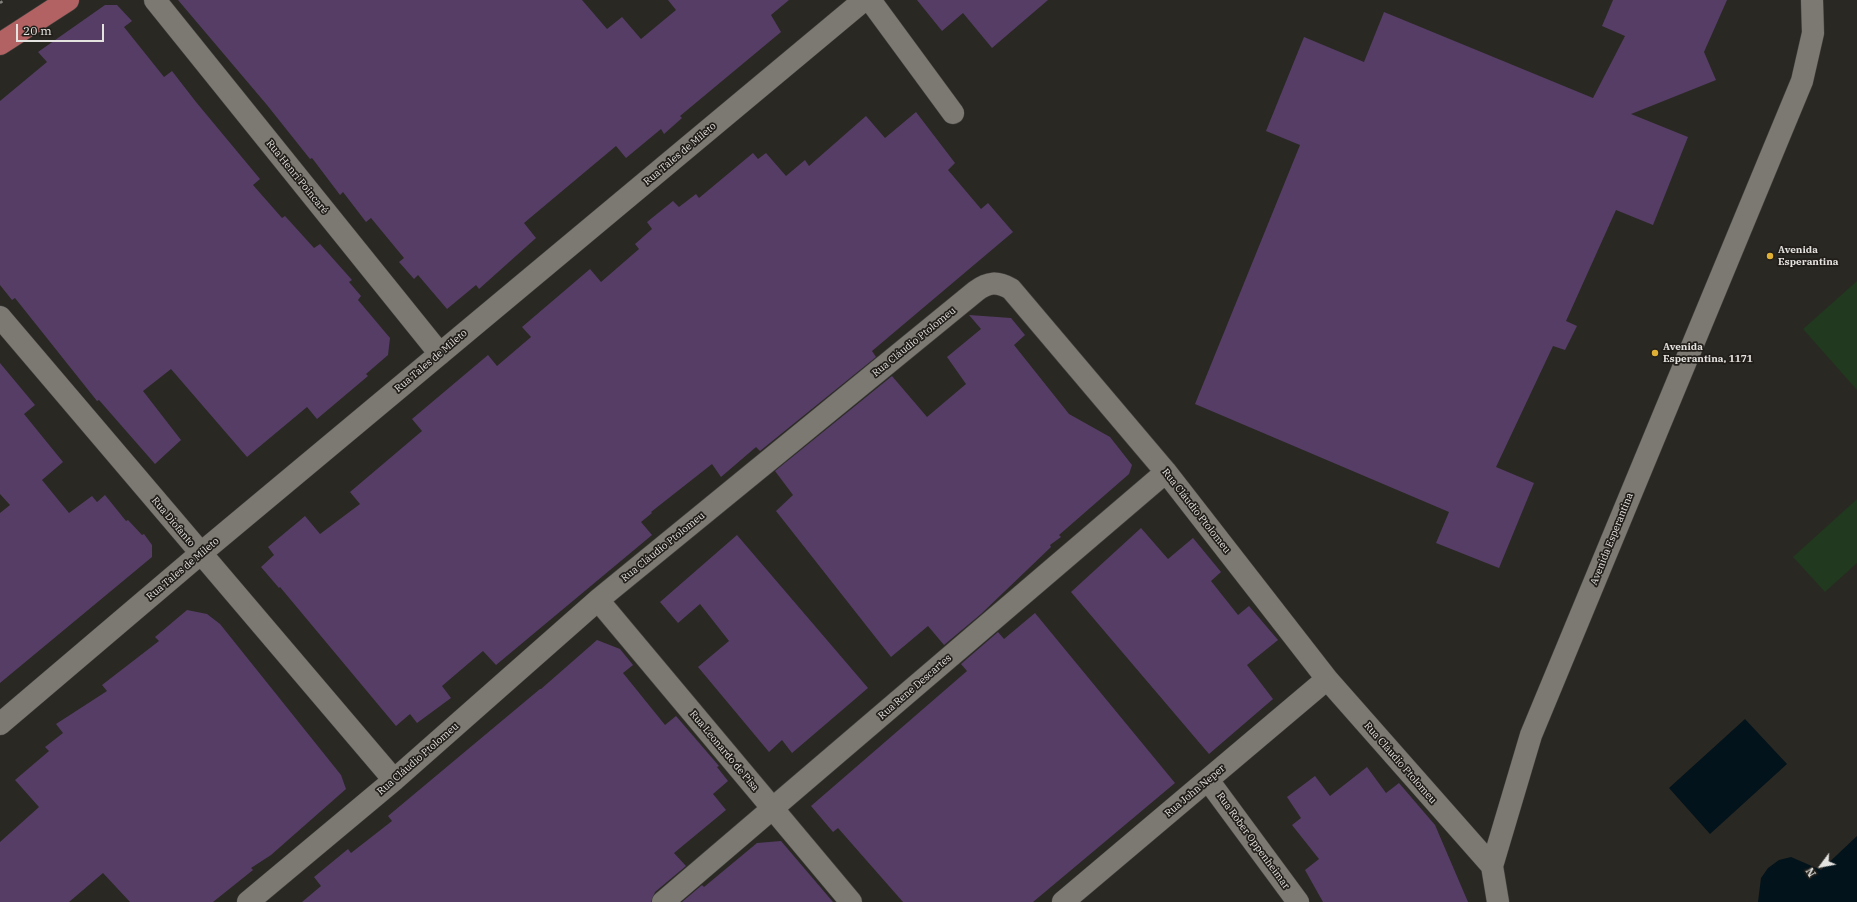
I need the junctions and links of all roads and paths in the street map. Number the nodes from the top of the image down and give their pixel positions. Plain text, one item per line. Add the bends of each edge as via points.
1 (4, 0) edge
2 (68, 0) edge
3 (155, 0) edge
4 (864, 0) edge
5 (870, 0) edge
6 (1812, 0) edge
7 (0, 3) edge
8 (0, 44) edge
9 (953, 113) dead end
10 (0, 317) edge
11 (440, 354) junction
12 (1166, 472) junction
13 (200, 554) junction
14 (598, 600) junction
15 (1327, 679) junction
16 (0, 724) edge
17 (394, 780) junction
18 (1208, 780) junction
19 (772, 809) junction
20 (1492, 866) junction
21 (248, 902) edge
22 (663, 902) edge
23 (851, 902) edge
24 (1063, 902) edge
25 (1298, 902) edge
26 (1498, 902) edge

1 - 7 path
2 - 8 main road
3 - 11 street, Rua Henri Poincaré
4 - 11 street, Rua Tales de Mileto
5 - 9 street
6 - 20 street, Avenida Esperantina via 1812,33 1802,82 1531,735
10 - 13 street, Rua Diofanto
11 - 13 street, Rua Tales de Mileto
12 - 14 street, Rua Cláudio Ptolomeu via 1011,289 994,283 984,285
12 - 15 street, Rua Cláudio Ptolomeu
12 - 19 street, Rua Rene Descartes
13 - 16 street, Rua Tales de Mileto
13 - 17 street, Rua Diofanto
14 - 17 street, Rua Cláudio Ptolomeu
14 - 19 street, Rua Leonardo de Pisa
15 - 18 street, Rua John Neper
15 - 20 street, Rua Cláudio Ptolomeu
17 - 21 street, Rua Cláudio Ptolomeu
18 - 24 street, Rua John Neper
18 - 25 street, Rua Rober Oppenheimar
19 - 22 street, Rua Rene Descartes
19 - 23 street, Rua Leonardo de Pisa
20 - 26 street, Avenida Esperantina

